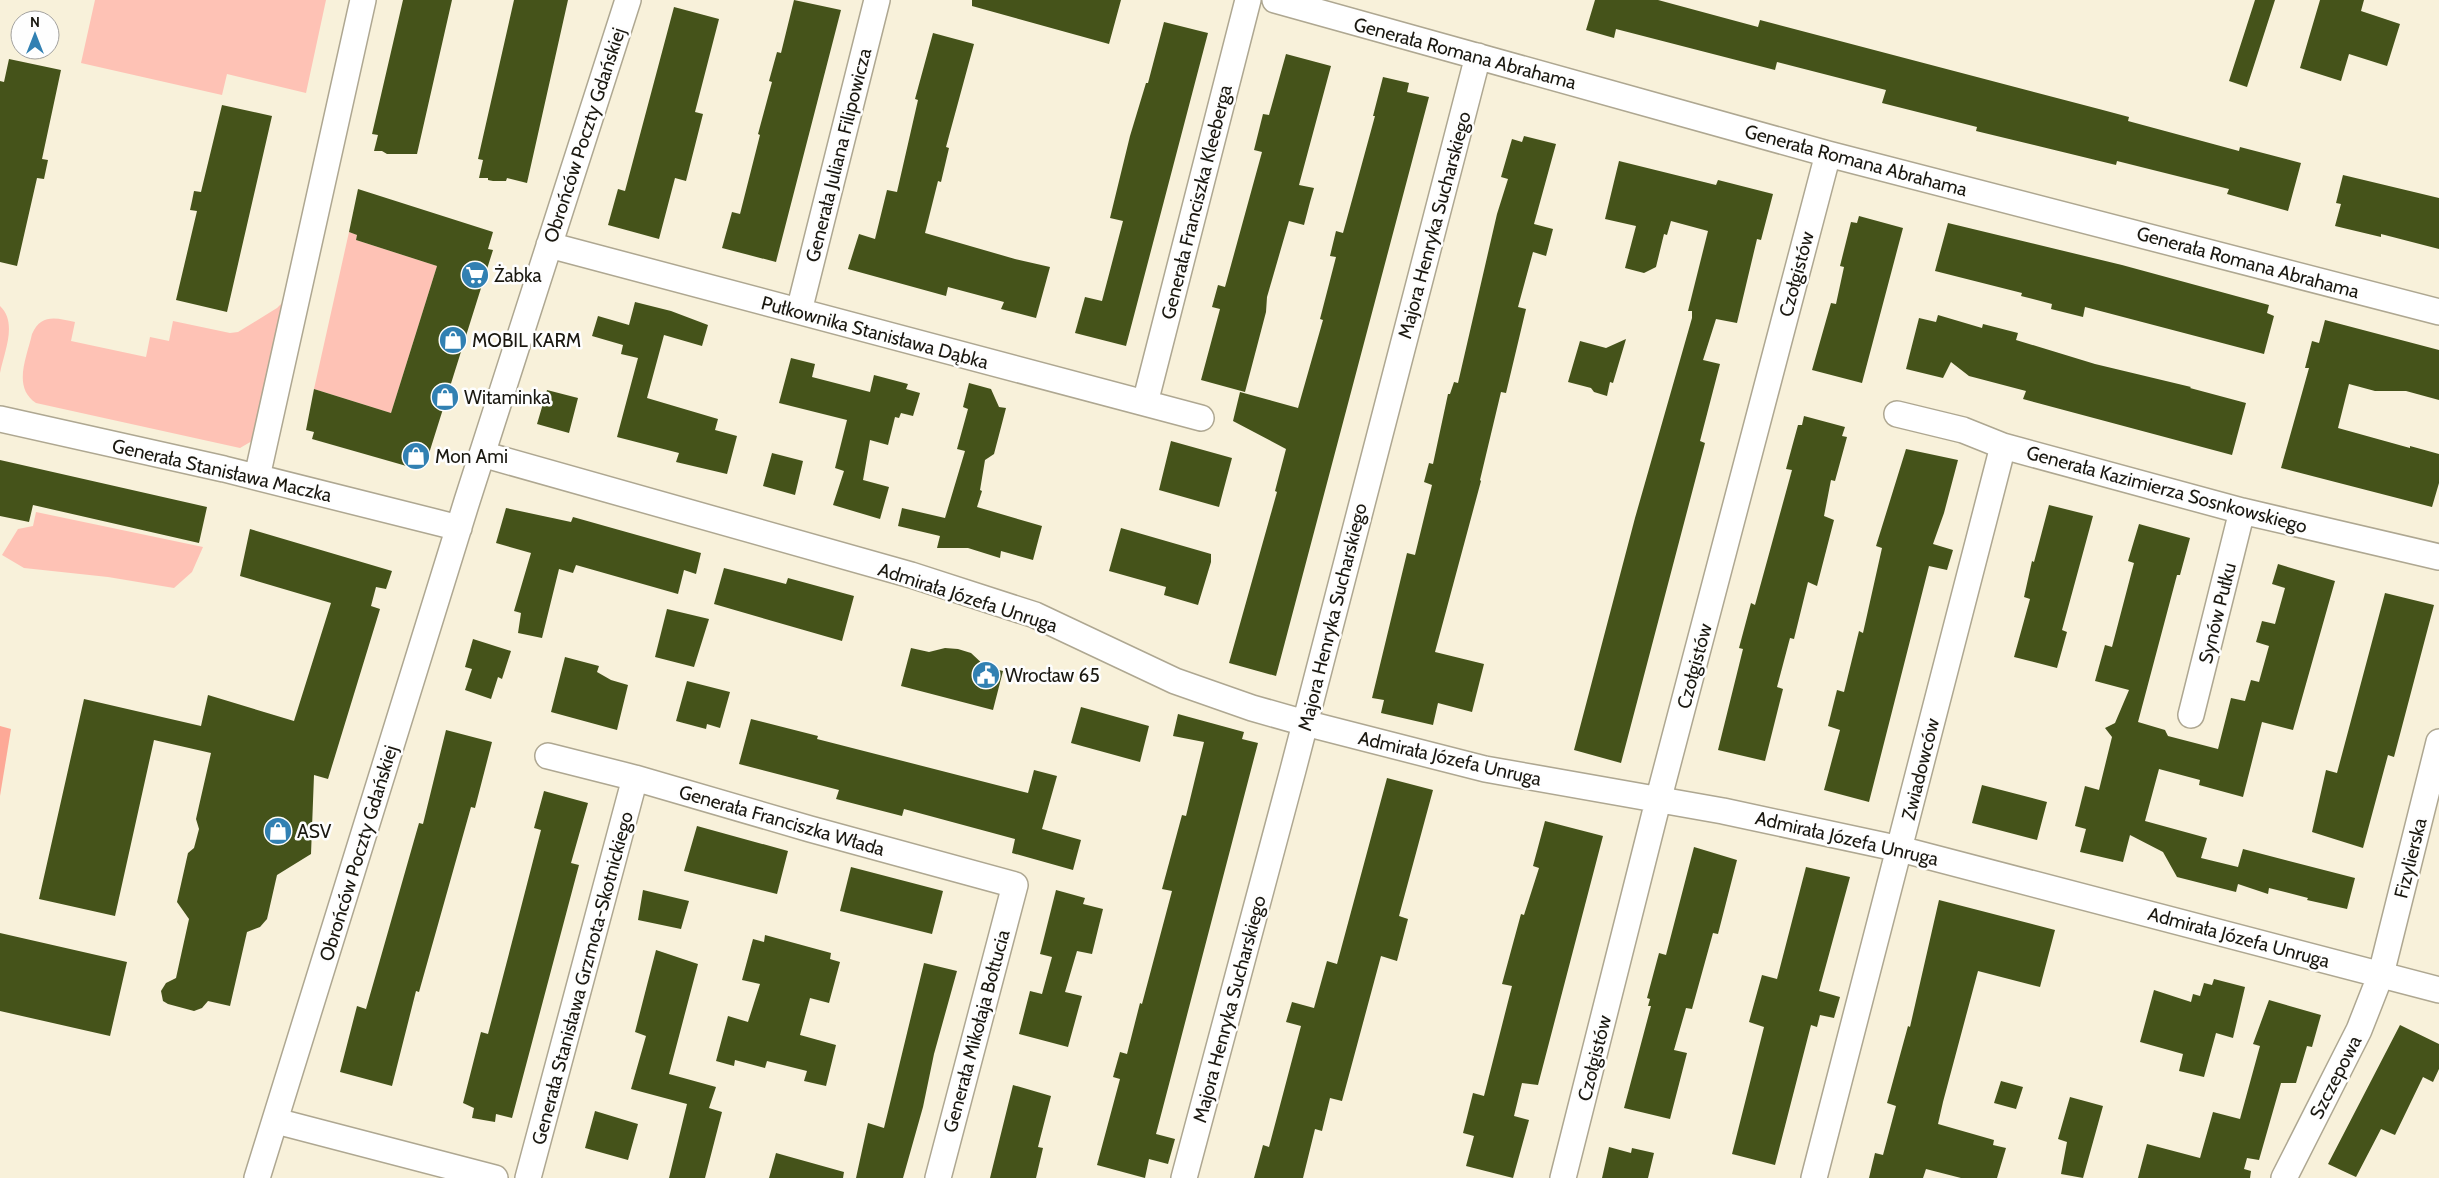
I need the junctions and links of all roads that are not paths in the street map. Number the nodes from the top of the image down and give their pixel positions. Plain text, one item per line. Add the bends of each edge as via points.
1 (363, 0) edge
2 (628, 0) edge
3 (878, 0) edge
4 (1248, 0) edge
5 (1274, 0) edge
6 (1478, 56) junction
7 (1828, 154) junction
8 (549, 245) junction
9 (799, 311) junction
10 (2439, 312) edge
11 (1145, 403) junction
12 (1897, 414) dead end
13 (1201, 418) dead end
14 (0, 419) edge
15 (2003, 446) junction
16 (482, 454) junction
17 (257, 477) junction
18 (2242, 511) junction
19 (451, 526) junction
20 (2439, 557) edge
21 (2191, 715) dead end
22 (1305, 723) junction
23 (2439, 742) edge
24 (548, 756) dead end
25 (634, 778) junction
26 (1658, 801) junction
27 (1900, 849) junction
28 (1014, 885) joint
29 (2381, 974) junction
30 (2439, 990) edge
31 (276, 1121) junction
32 (257, 1178) edge
33 (495, 1178) edge
34 (528, 1178) edge
35 (938, 1178) edge
36 (1184, 1178) edge
37 (1564, 1178) edge
38 (1814, 1178) edge
39 (2284, 1178) edge

1 - 17 street
2 - 8 street, Obrońców Poczty Gdańskiej
3 - 9 street, Generała Juliana Filipowicza
4 - 11 street, Generała Franciszka Kleeberga
5 - 6 street, Generała Romana Abrahama
6 - 7 street, Generała Romana Abrahama
6 - 22 street, Majora Henryka Sucharskiego
7 - 10 street, Generała Romana Abrahama
7 - 26 street, Czołgistów
8 - 9 street, Pułkownika Stanisława Dąbka
8 - 16 street, Obrońców Poczty Gdańskiej
9 - 11 street, Pułkownika Stanisława Dąbka
11 - 13 street, Pułkownika Stanisława Dąbka
12 - 15 street, Generała Kazimierza Sosnkowskiego via 1963,430
14 - 17 street, Generała Stanisława Maczka
15 - 18 street, Generała Kazimierza Sosnkowskiego
15 - 27 street, Zwiadowców
16 - 19 street, Obrońców Poczty Gdańskiej
16 - 22 street, Admirała Józefa Unruga via 911,575 1035,615 1174,681
17 - 19 street, Generała Stanisława Maczka
18 - 20 street, Generała Kazimierza Sosnkowskiego
18 - 21 street, Synów Pułku
19 - 31 street, Obrońców Poczty Gdańskiej
22 - 26 street, Admirała Józefa Unruga via 1484,769
22 - 36 street, Majora Henryka Sucharskiego
23 - 29 street, Fizylierska
24 - 25 street, Generała Franciszka Włada
25 - 28 street, Generała Franciszka Włada
25 - 34 street, Generała Stanisława Grzmota-Skotnickiego
26 - 27 street, Admirała Józefa Unruga via 1723,811
26 - 37 street, Czołgistów
27 - 29 street, Admirała Józefa Unruga
27 - 38 street, Zwiadowców
28 - 35 street, Generała Mikołaja Bołtucia
29 - 30 street, Admirała Józefa Unruga
29 - 39 street, Szczepowa via 2359,1030
31 - 32 street, Obrońców Poczty Gdańskiej
31 - 33 street

